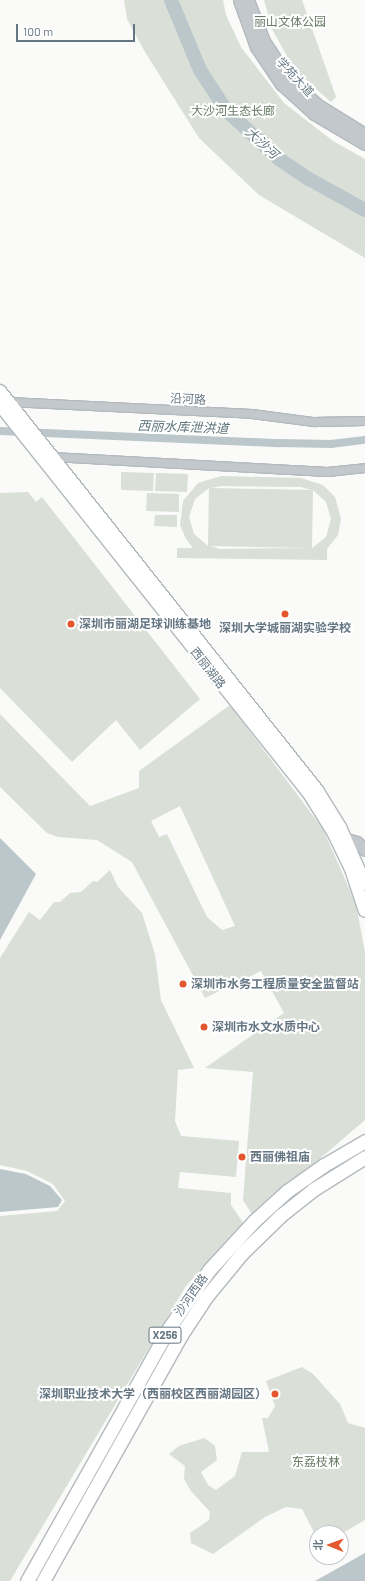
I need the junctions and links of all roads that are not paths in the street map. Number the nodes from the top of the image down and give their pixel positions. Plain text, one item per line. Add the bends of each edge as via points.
1 (239, 0) edge
2 (248, 0) edge
3 (365, 134) edge
4 (365, 144) edge
5 (0, 391) edge
6 (3, 405) edge
7 (365, 421) edge
8 (30, 437) junction
9 (52, 457) junction
10 (365, 468) edge
11 (346, 839) junction
12 (365, 850) edge
13 (365, 885) edge
14 (365, 911) edge
15 (365, 1141) edge
16 (365, 1158) edge
17 (27, 1581) edge
18 (43, 1581) edge

1 - 4 street, 学苑大道 via 256,47 281,84 314,114
2 - 3 street, 学苑大道 via 266,46 291,81 318,105
5 - 6 main road
6 - 7 street, 沿河路 via 252,414 314,422
6 - 8 main road
8 - 9 main road, 西丽湖路
8 - 14 main road, 西丽湖路 via 310,796 333,832 351,870
9 - 10 street via 328,472
9 - 11 main road, 西丽湖路 via 317,790
11 - 12 street via 357,842
11 - 13 main road, 西丽湖路
15 - 17 main road, 沙河西路 / X256 via 324,1165 282,1196 238,1236 209,1270 169,1328
16 - 18 main road, 沙河西路 / X256 via 314,1190 280,1216 245,1250 210,1291 181,1335

